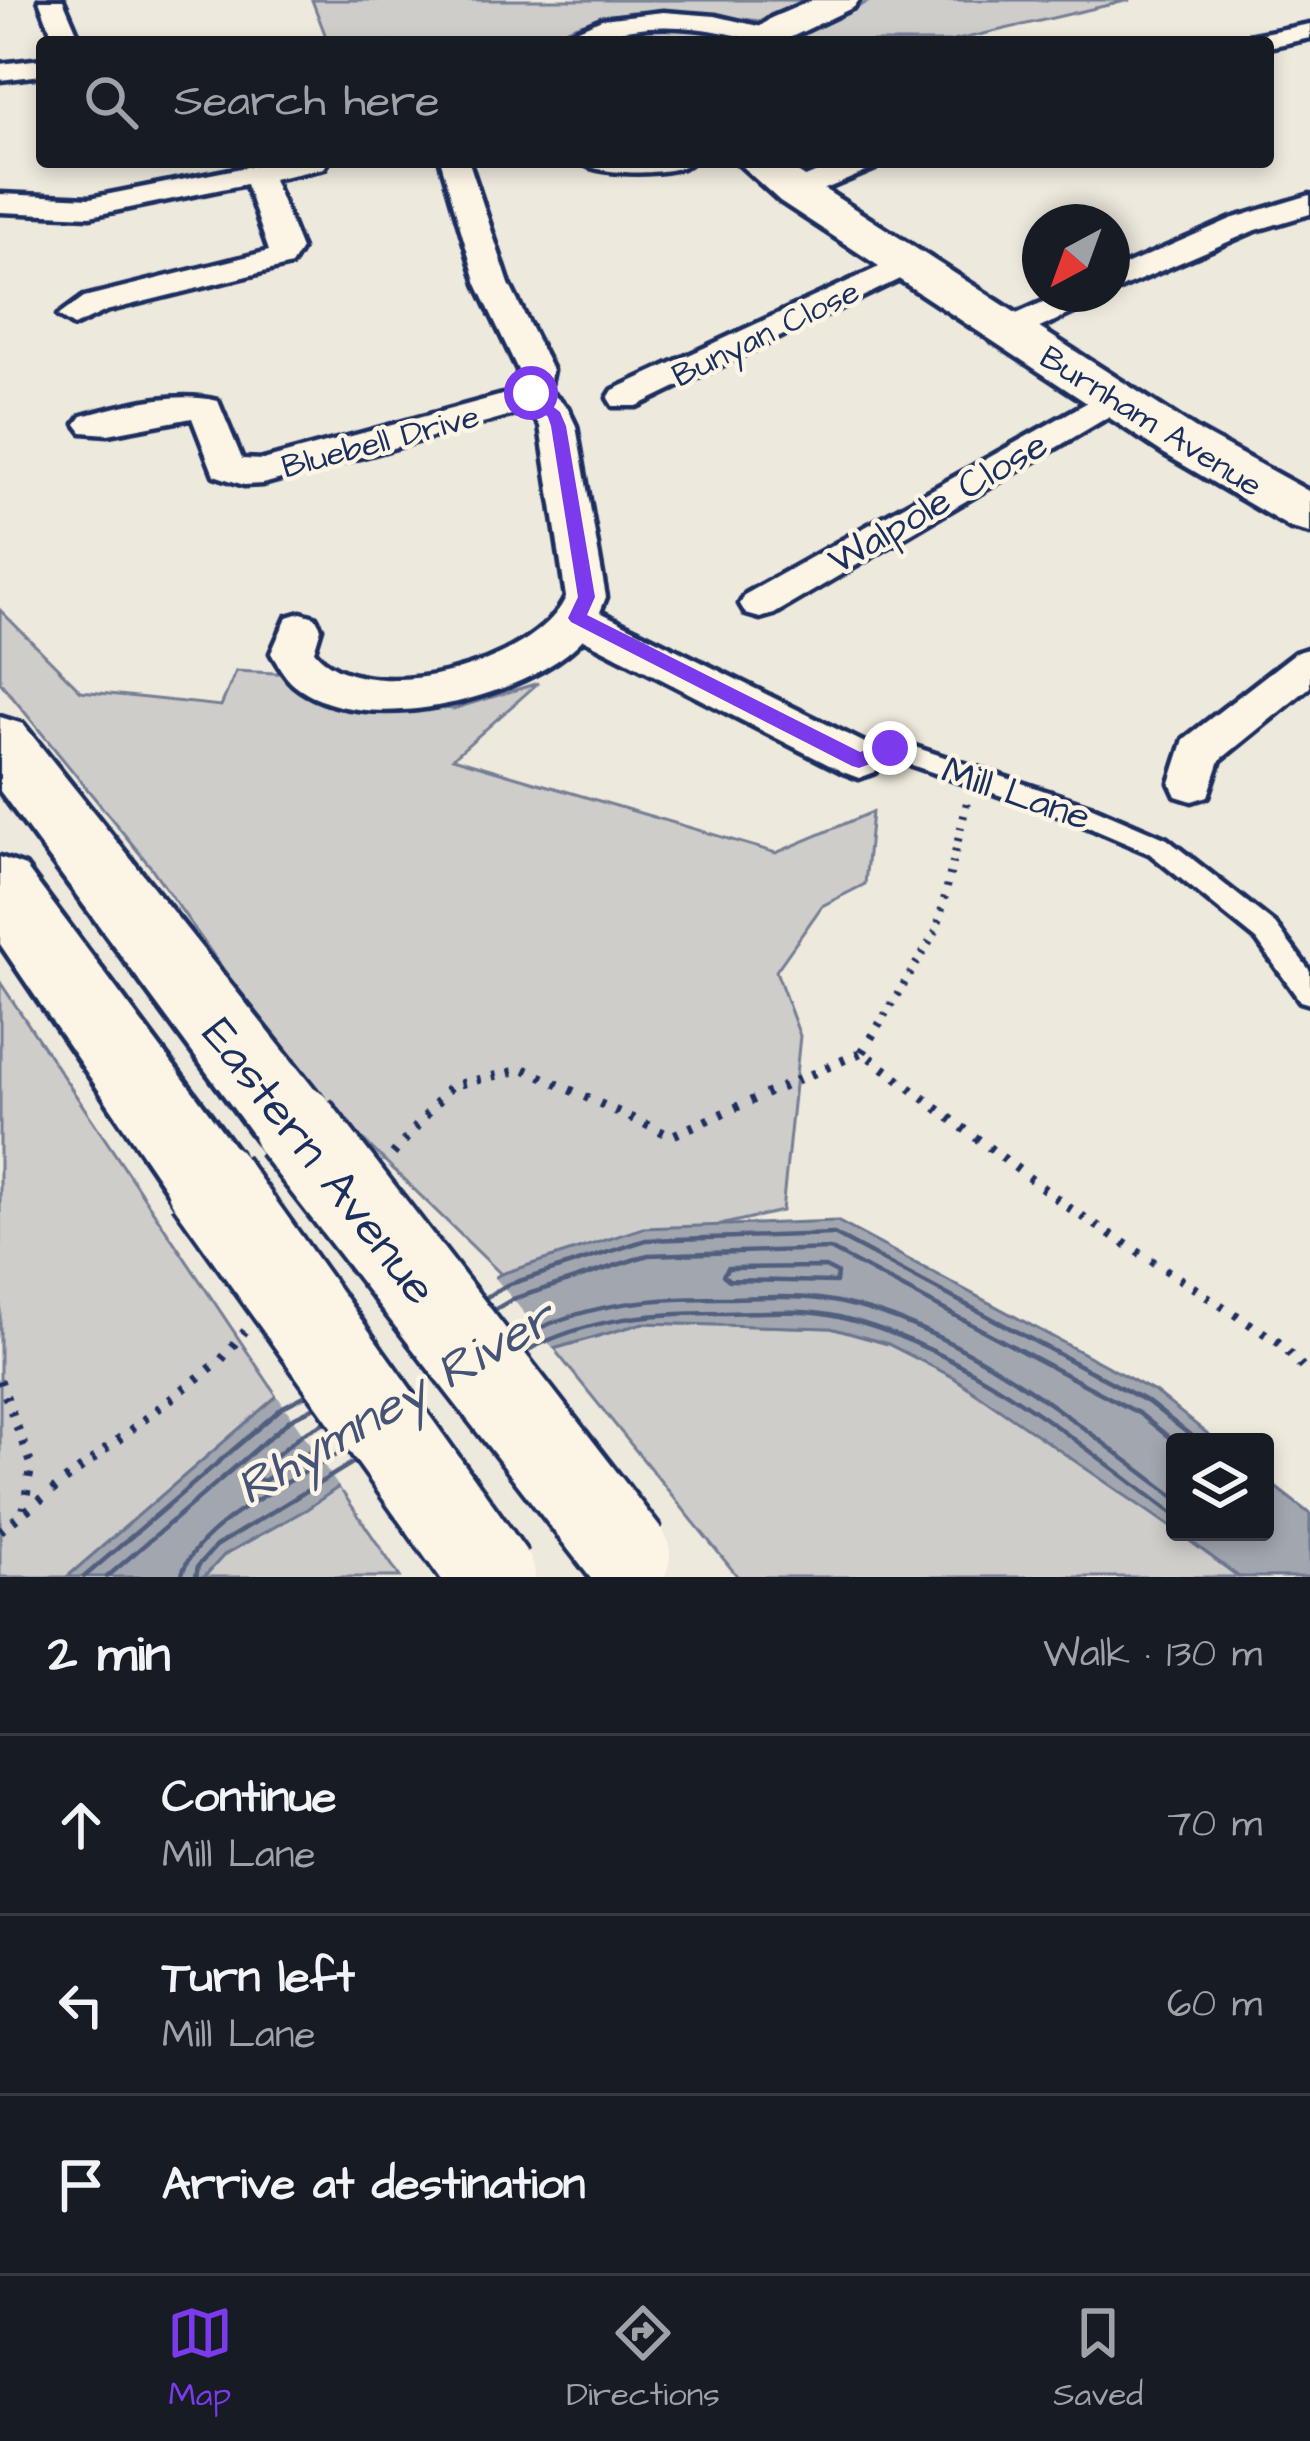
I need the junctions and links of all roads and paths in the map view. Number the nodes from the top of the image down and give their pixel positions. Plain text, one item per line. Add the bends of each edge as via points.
1 (51, 0) edge
2 (842, 0) edge
3 (1310, 31) edge
4 (66, 36) edge
5 (577, 36) edge
6 (757, 36) edge
7 (766, 36) edge
8 (1274, 38) edge
9 (36, 68) edge
10 (0, 72) edge
11 (288, 168) edge
12 (457, 168) edge
13 (765, 168) edge
14 (851, 168) edge
15 (257, 175) junction
16 (794, 192) junction
17 (0, 203) edge
18 (1310, 204) edge
19 (905, 264) junction
20 (1130, 275) edge
21 (1048, 312) edge
22 (74, 316) dead end
23 (1008, 330) junction
24 (531, 393) junction
25 (625, 398) dead end
26 (1113, 399) junction
27 (94, 424) dead end
28 (1310, 515) edge
29 (760, 604) dead end
30 (577, 618) junction
31 (301, 628) dead end
32 (1310, 664) edge
33 (0, 742) edge
34 (859, 760) joint
35 (973, 776) junction
36 (1192, 783) dead end
37 (0, 887) edge
38 (1310, 992) edge
39 (862, 1052) junction
40 (390, 1159) dead end
41 (251, 1324) dead end
42 (1310, 1376) edge
43 (0, 1380) edge
44 (24, 1510) junction
45 (0, 1531) edge
46 (636, 1566) edge
47 (492, 1577) edge

1 - 4 street
2 - 7 street
3 - 8 street
5 - 6 street via 665,19 721,23
9 - 10 street
11 - 15 street
12 - 24 street, Bluebell Drive via 493,284 535,370
13 - 16 street, Burnham Avenue
14 - 16 street
15 - 17 street via 90,207
15 - 22 street via 286,249 280,258
16 - 19 street, Burnham Avenue
18 - 20 street
19 - 23 street, Burnham Avenue
19 - 25 street, Bunyan Close
21 - 23 street
23 - 26 street, Burnham Avenue
24 - 27 street, Bluebell Drive via 505,407 263,472 227,467 206,409
24 - 30 street via 558,426 586,597
26 - 28 street, Burnham Avenue
26 - 29 street, Walpole Close
30 - 31 street via 563,637 511,670 373,694 325,686 301,670 292,652
30 - 34 street, Mill Lane
32 - 36 street via 1200,751
33 - 46 highway, Eastern Avenue, bridge
34 - 35 lane, Mill Lane via 890,748
35 - 38 lane, Mill Lane via 1157,846 1266,932
35 - 39 path via 937,930
37 - 47 highway, bridge
39 - 40 path via 671,1136 524,1069 451,1086
39 - 42 path via 1067,1207 1281,1344
41 - 44 path via 205,1373
43 - 44 path via 31,1465
44 - 45 path

